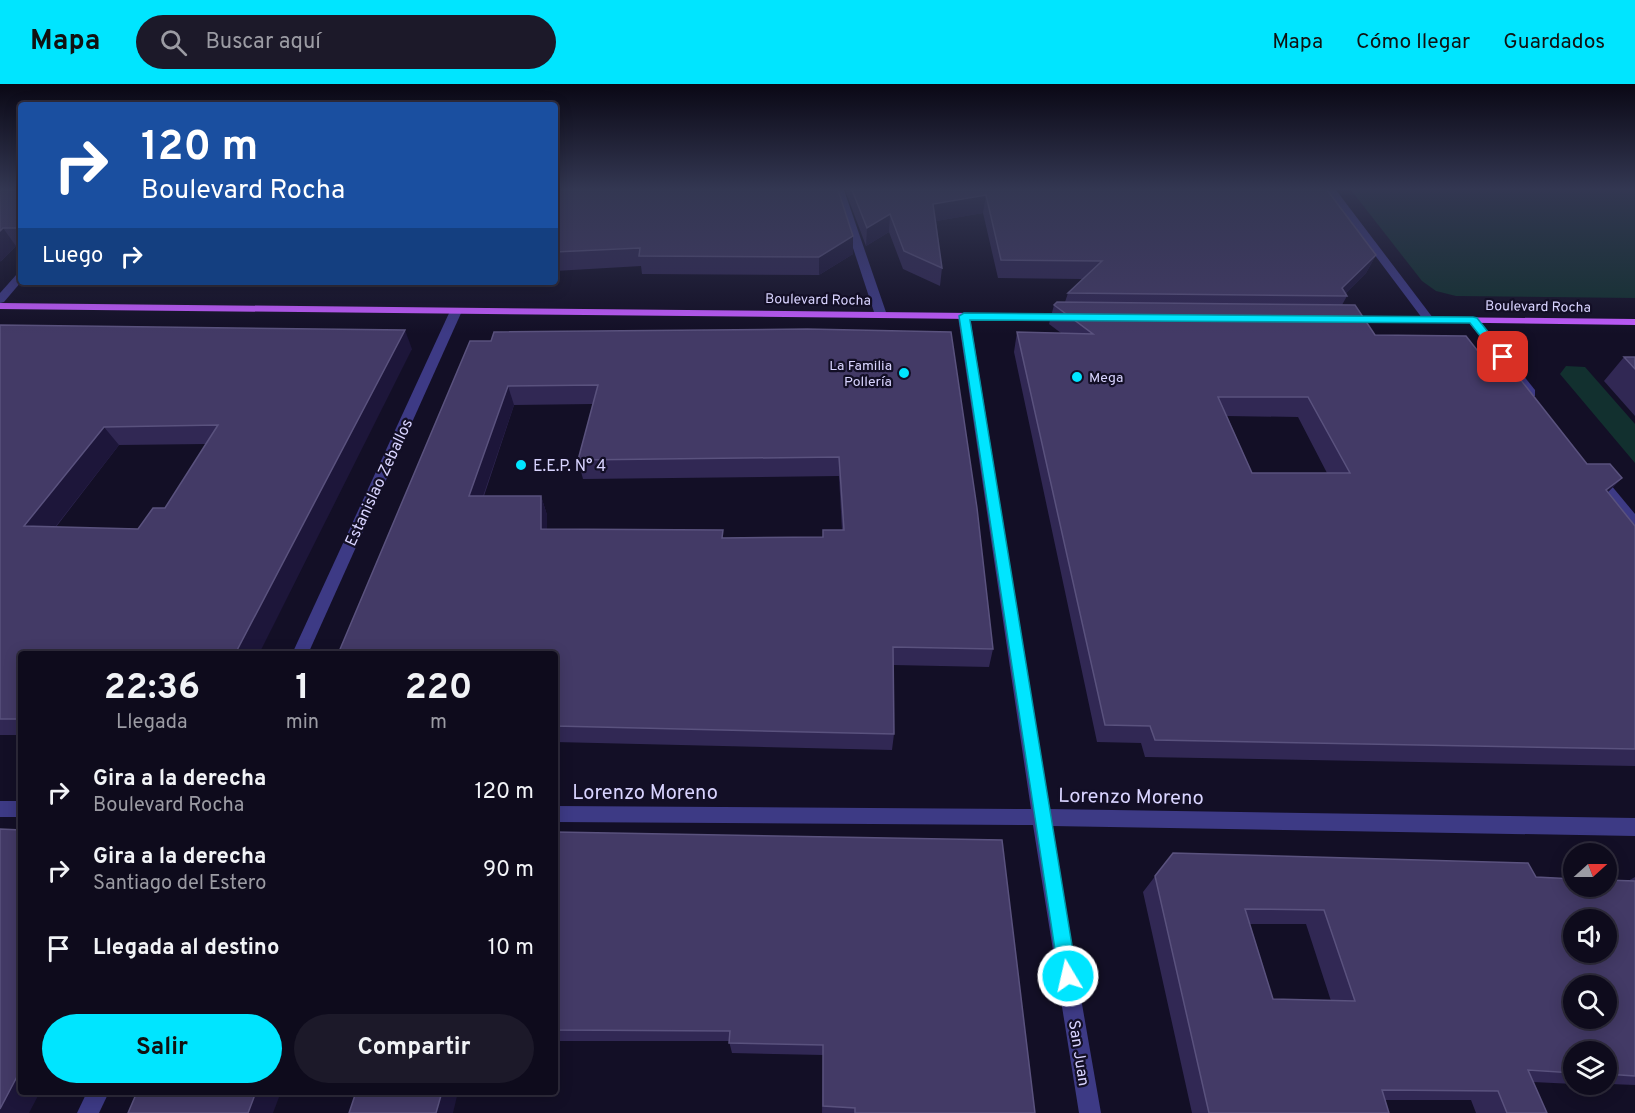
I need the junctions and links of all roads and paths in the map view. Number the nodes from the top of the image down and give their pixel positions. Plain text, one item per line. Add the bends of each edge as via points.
1 (855, 238) edge
2 (1367, 238) edge
3 (18, 279) edge
4 (0, 300) edge
5 (0, 306) edge
6 (456, 311) junction
7 (881, 315) junction
8 (964, 316) junction
9 (1083, 317) edge
10 (1333, 319) edge
11 (1429, 320) junction
12 (1473, 320) junction
13 (1635, 322) edge
14 (1539, 404) edge
15 (1591, 469) edge
16 (1635, 524) edge
17 (301, 651) edge
18 (0, 809) edge
19 (18, 809) edge
20 (558, 814) edge
21 (1041, 817) junction
22 (1635, 827) edge
23 (97, 1095) edge
24 (88, 1113) edge
25 (1090, 1113) edge

1 - 7 street
2 - 11 street
3 - 4 street
5 - 6 main road, Boulevard Rocha
6 - 7 main road, Boulevard Rocha
6 - 17 street, Estanislao Zeballos
7 - 8 main road, Boulevard Rocha
8 - 9 main road, Boulevard Rocha
8 - 21 street, San Juan
10 - 11 main road, Boulevard Rocha
11 - 12 main road, Boulevard Rocha
12 - 13 main road, Boulevard Rocha
12 - 14 street
15 - 16 street
18 - 19 street
20 - 21 street, Lorenzo Moreno
21 - 22 street, Lorenzo Moreno
21 - 25 street, San Juan
23 - 24 street

